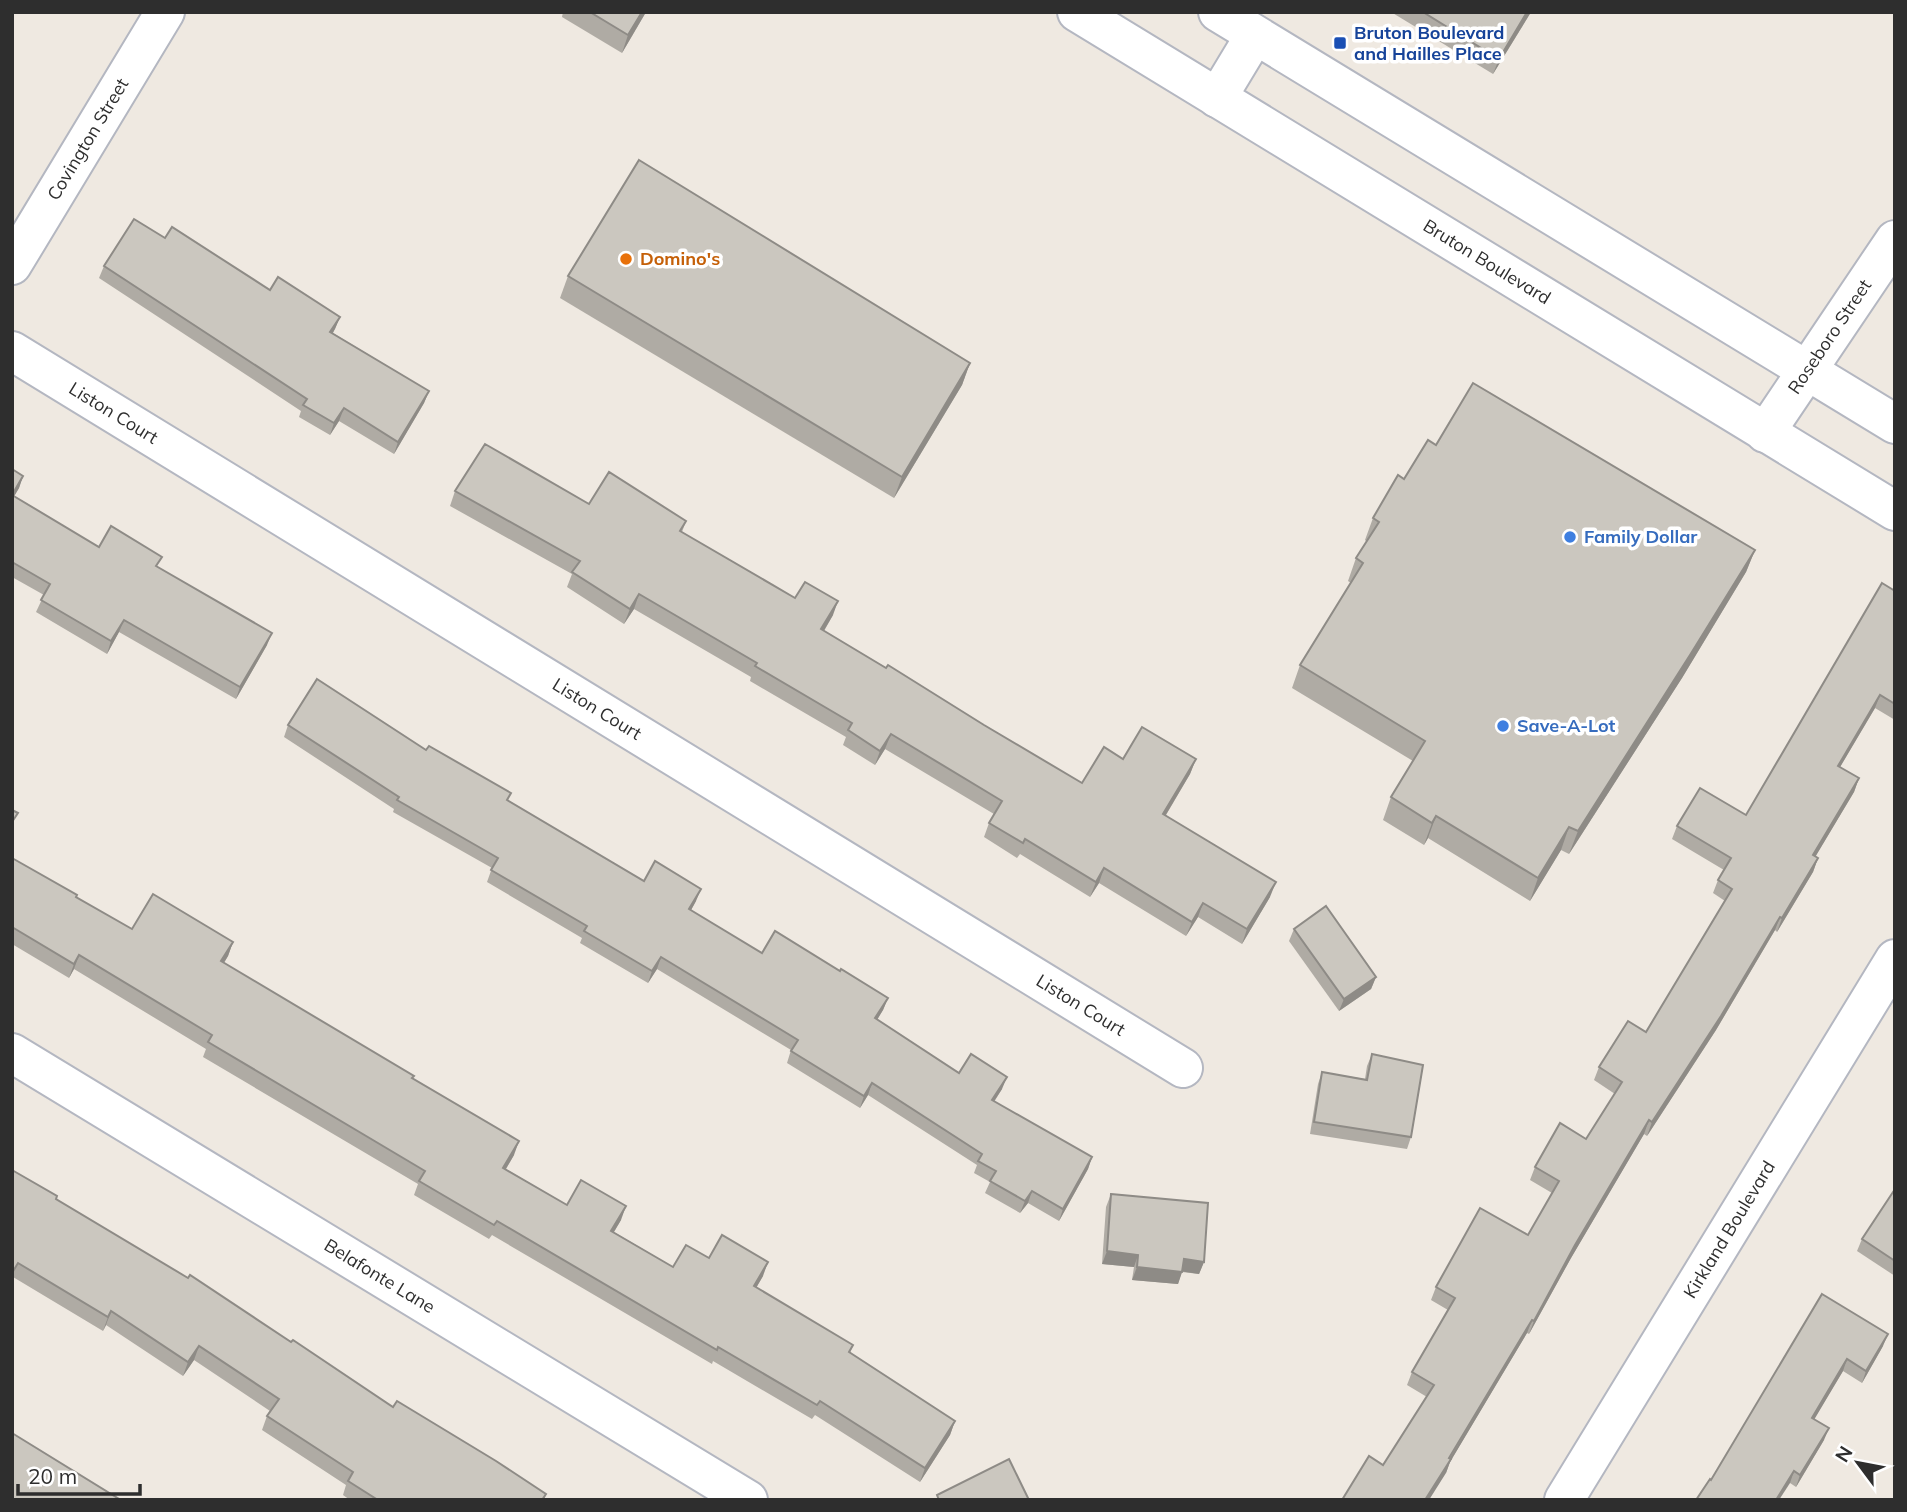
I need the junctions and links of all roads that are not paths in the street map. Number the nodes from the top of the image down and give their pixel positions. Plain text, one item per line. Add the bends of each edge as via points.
1 (165, 12) edge
2 (1077, 12) edge
3 (1218, 12) edge
4 (1255, 35) junction
5 (1217, 98) junction
6 (1895, 240) edge
7 (12, 265) edge
8 (12, 351) edge
9 (1807, 369) junction
10 (1895, 424) edge
11 (1765, 433) junction
12 (1895, 511) edge
13 (1895, 959) edge
14 (12, 1053) edge
15 (1183, 1069) dead end
16 (748, 1500) edge
17 (1564, 1500) edge

1 - 7 street, Covington Street
2 - 5 street, Bruton Boulevard
3 - 4 street
4 - 5 street
4 - 9 street
5 - 11 street, Bruton Boulevard
6 - 9 street, Roseboro Street
8 - 15 street, Liston Court
9 - 10 street
9 - 11 street, Roseboro Street
11 - 12 street, Bruton Boulevard
13 - 17 street, Kirkland Boulevard
14 - 16 street, Belafonte Lane

